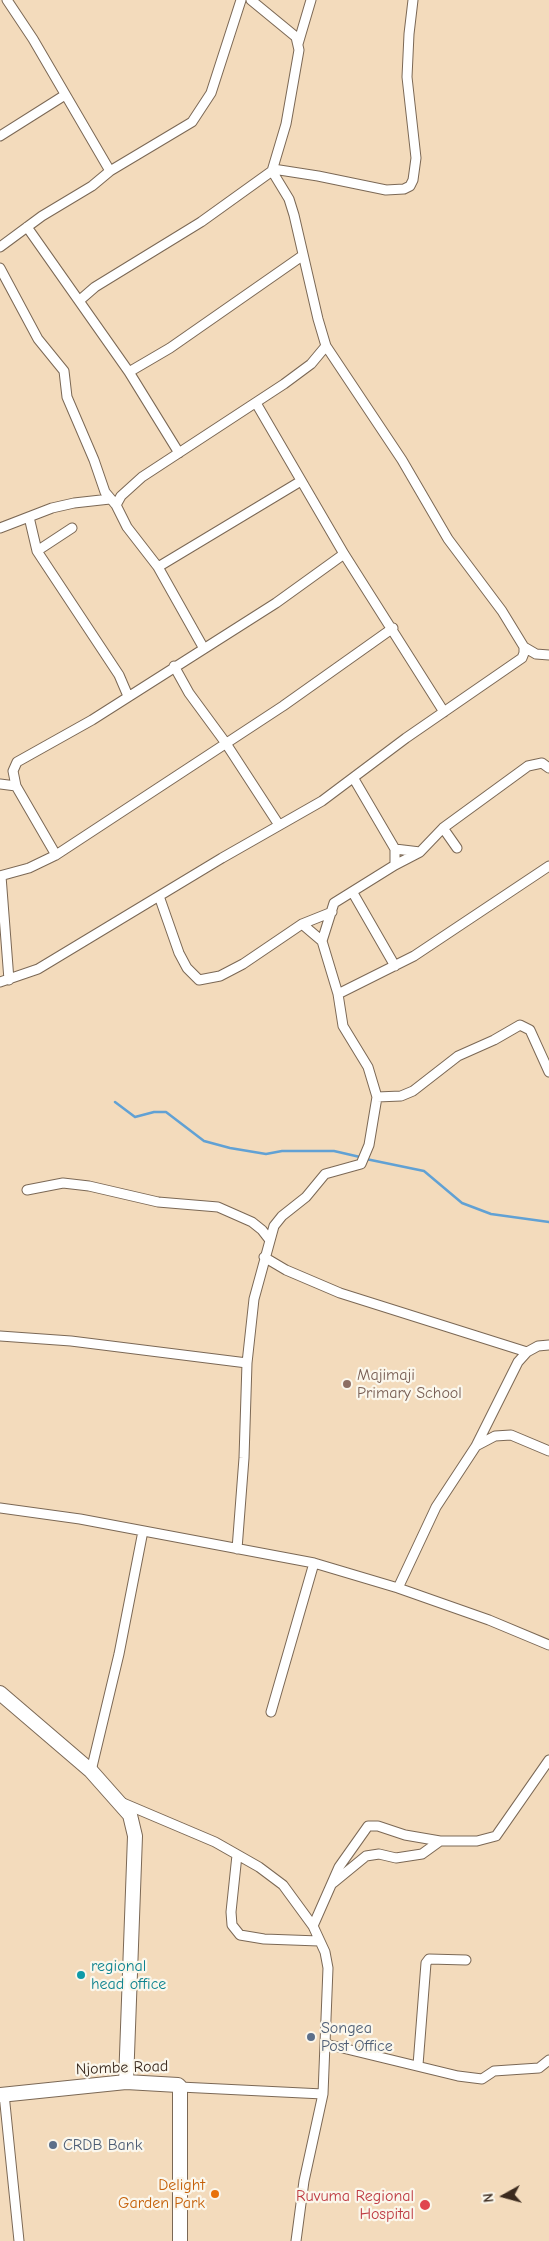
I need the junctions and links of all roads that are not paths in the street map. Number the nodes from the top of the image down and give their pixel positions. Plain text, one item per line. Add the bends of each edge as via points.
1 (7, 0) edge
2 (241, 0) edge
3 (251, 0) edge
4 (311, 0) edge
5 (414, 0) edge
6 (298, 44) junction
7 (65, 95) junction
8 (0, 136) edge
9 (272, 170) junction
10 (110, 171) junction
11 (27, 227) junction
12 (0, 247) edge
13 (302, 256) junction
14 (0, 268) edge
15 (80, 300) junction
16 (326, 346) junction
17 (129, 372) junction
18 (256, 403) junction
19 (179, 453) junction
20 (301, 481) junction
21 (113, 502) junction
22 (29, 516) junction
23 (0, 528) edge
24 (72, 528) dead end
25 (37, 551) junction
26 (344, 554) junction
27 (158, 567) junction
28 (393, 628) junction
29 (203, 647) junction
30 (524, 647) junction
31 (549, 656) edge
32 (174, 666) junction
33 (128, 696) junction
34 (444, 712) junction
35 (225, 742) junction
36 (549, 768) edge
37 (354, 779) junction
38 (0, 784) edge
39 (16, 786) junction
40 (279, 826) junction
41 (443, 828) junction
42 (457, 848) dead end
43 (395, 849) junction
44 (420, 852) junction
45 (56, 855) junction
46 (395, 865) junction
47 (549, 866) edge
48 (1, 876) edge
49 (353, 893) junction
50 (159, 896) junction
51 (2, 912) edge
52 (332, 912) junction
53 (302, 924) junction
54 (322, 941) junction
55 (395, 966) junction
56 (4, 981) edge
57 (338, 994) junction
58 (549, 1072) edge
59 (376, 1097) junction
60 (27, 1190) dead end
61 (269, 1239) junction
62 (264, 1257) junction
63 (0, 1336) edge
64 (549, 1345) edge
65 (527, 1352) junction
66 (247, 1363) junction
67 (476, 1446) junction
68 (549, 1451) edge
69 (0, 1508) edge
70 (143, 1531) junction
71 (237, 1548) junction
72 (314, 1563) junction
73 (398, 1588) junction
74 (549, 1645) edge
75 (0, 1693) edge
76 (271, 1712) dead end
77 (549, 1760) edge
78 (92, 1771) junction
79 (118, 1800) junction
80 (440, 1841) junction
81 (237, 1855) junction
82 (331, 1884) junction
83 (313, 1926) junction
84 (319, 1941) junction
85 (466, 1960) dead end
86 (326, 2044) junction
87 (549, 2060) edge
88 (418, 2065) junction
89 (126, 2082) junction
90 (180, 2087) junction
91 (2, 2094) edge
92 (323, 2094) junction
93 (19, 2241) edge
94 (180, 2241) edge
95 (296, 2241) edge

1 - 7 street
2 - 10 street via 210,93 197,116 183,129
3 - 6 street via 292,33
4 - 6 street
5 - 9 street via 407,77 416,158 414,180 410,186 386,190
6 - 9 street via 298,61 286,124
7 - 8 street
7 - 10 street
9 - 13 street via 289,199
9 - 15 street via 201,222 95,287
10 - 11 street
11 - 12 street
11 - 15 street
13 - 16 street
13 - 17 street via 170,348
14 - 21 street via 38,339 64,371 67,397
15 - 17 street
16 - 18 street via 310,364
16 - 30 street via 397,452 448,539 502,611
17 - 19 street
18 - 19 street
18 - 20 street
19 - 21 street
20 - 26 street
20 - 27 street
21 - 22 street via 74,503
21 - 27 street via 127,527
22 - 23 street
22 - 25 street
24 - 25 street
25 - 33 street via 118,675
26 - 28 street
26 - 29 street via 276,602
27 - 29 street
28 - 34 street
28 - 35 street via 283,706
29 - 32 street
30 - 31 street via 536,654
30 - 34 street via 522,658
32 - 33 street
32 - 35 street via 189,693
33 - 39 street via 66,736 16,762 13,771
34 - 37 street
35 - 40 street
35 - 45 street
36 - 41 street via 542,763 528,766
37 - 40 street
37 - 43 street
38 - 39 street
39 - 45 street
40 - 50 street
41 - 42 street
41 - 44 street
43 - 44 street
43 - 46 street
44 - 46 street
45 - 48 street via 29,868
46 - 49 street
47 - 55 street
48 - 51 street
49 - 52 street via 334,903
49 - 55 street
50 - 53 street via 179,953 199,980 220,976 243,964
50 - 56 street via 38,969
51 - 56 street
52 - 53 street
52 - 54 street
53 - 54 street
54 - 57 street
55 - 57 street
57 - 59 street via 343,1026 368,1067
58 - 59 street via 530,1030 520,1024 458,1056 413,1091 401,1096
59 - 61 street via 372,1132 358,1166 325,1174 306,1197 282,1216
60 - 61 street via 63,1183 158,1202 218,1208 252,1222
61 - 62 street
62 - 65 street via 286,1270 340,1292
62 - 66 street via 254,1298
63 - 66 street via 71,1341
64 - 65 street
65 - 67 street via 518,1362
66 - 71 street
67 - 68 street via 495,1436 511,1435
67 - 73 street via 436,1506
69 - 70 street
70 - 71 street
70 - 78 street
71 - 72 street
72 - 73 street
72 - 76 street
73 - 74 street
75 - 78 highway
77 - 80 street via 496,1836 477,1841
78 - 79 highway
79 - 81 street
79 - 89 highway via 130,1815 135,1836
80 - 82 street via 422,1854 396,1858 379,1854 366,1856
80 - 82 street via 368,1826
81 - 83 street via 283,1885
81 - 84 street via 231,1912 232,1925 240,1935
82 - 83 street
83 - 84 street
84 - 86 street via 328,1968
85 - 88 street via 429,1959 426,1963
86 - 88 street
86 - 92 street
87 - 88 street via 539,2068 494,2071 482,2079
89 - 90 highway, Njombe Road via 175,2084
89 - 91 highway, Njombe Road
90 - 92 street
90 - 94 highway, Njombe Road
91 - 93 street
92 - 95 street via 304,2181

